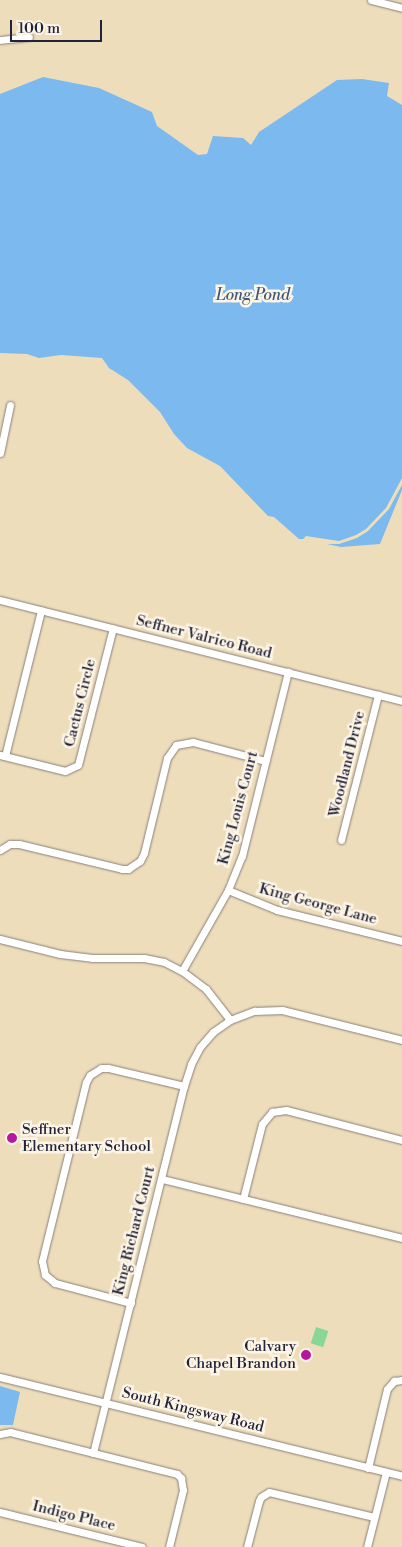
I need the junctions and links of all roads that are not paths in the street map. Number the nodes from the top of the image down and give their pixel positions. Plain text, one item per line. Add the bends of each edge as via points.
1 (371, 0) edge
2 (402, 8) edge
3 (29, 37) dead end
4 (0, 40) edge
5 (10, 405) dead end
6 (0, 453) edge
7 (0, 600) edge
8 (41, 610) junction
9 (113, 628) junction
10 (288, 672) junction
11 (378, 695) junction
12 (402, 700) edge
13 (2, 756) edge
14 (266, 761) junction
15 (341, 840) dead end
16 (0, 850) edge
17 (228, 890) junction
18 (0, 939) edge
19 (402, 941) edge
20 (182, 970) junction
21 (230, 1020) junction
22 (402, 1040) edge
23 (184, 1086) junction
24 (402, 1140) edge
25 (162, 1179) junction
26 (244, 1199) junction
27 (402, 1238) edge
28 (131, 1302) junction
29 (0, 1376) edge
30 (402, 1380) edge
31 (106, 1403) junction
32 (0, 1434) edge
33 (93, 1453) junction
34 (368, 1468) junction
35 (382, 1471) junction
36 (402, 1476) edge
37 (0, 1512) edge
38 (374, 1517) junction
39 (142, 1547) edge
40 (169, 1547) edge
41 (247, 1547) edge
42 (367, 1547) edge

1 - 2 street
3 - 4 street
5 - 6 street
7 - 8 street, Seffner Valrico Road
8 - 9 street, Seffner Valrico Road
8 - 13 street
9 - 10 street, Seffner Valrico Road
9 - 13 street, Cactus Circle via 78,765 65,771
10 - 11 street, Seffner Valrico Road
10 - 14 street, King Louis Court
11 - 12 street, Seffner Valrico Road
11 - 15 street, Woodland Drive
14 - 16 street via 193,742 176,745 167,758 144,853 140,861 128,869 19,844 10,844
14 - 17 street, King Louis Court via 242,856
17 - 19 street, King George Lane via 277,910
17 - 20 street, King Louis Court
18 - 20 street via 60,954 144,958
20 - 21 street via 206,989
21 - 22 street, King Richard Court via 254,1011 282,1010
21 - 23 street, King Richard Court via 200,1047
23 - 25 street, King Richard Court
23 - 28 street via 108,1068 101,1068 90,1075 46,1242 42,1268 54,1283
24 - 26 street via 286,1110 272,1112 262,1124
25 - 26 street
25 - 28 street, King Richard Court
26 - 27 street
28 - 31 street, King Richard Court
29 - 31 street, South Kingsway Road
30 - 34 street via 394,1381 387,1389
31 - 33 street, King Richard Court
31 - 34 street, South Kingsway Road
32 - 33 street via 10,1432
33 - 40 street via 171,1472 181,1478 183,1490
34 - 35 street, South Kingsway Road
35 - 36 street, South Kingsway Road
35 - 38 street
37 - 39 street, Indigo Place
38 - 41 street via 269,1492 259,1501
38 - 42 street

